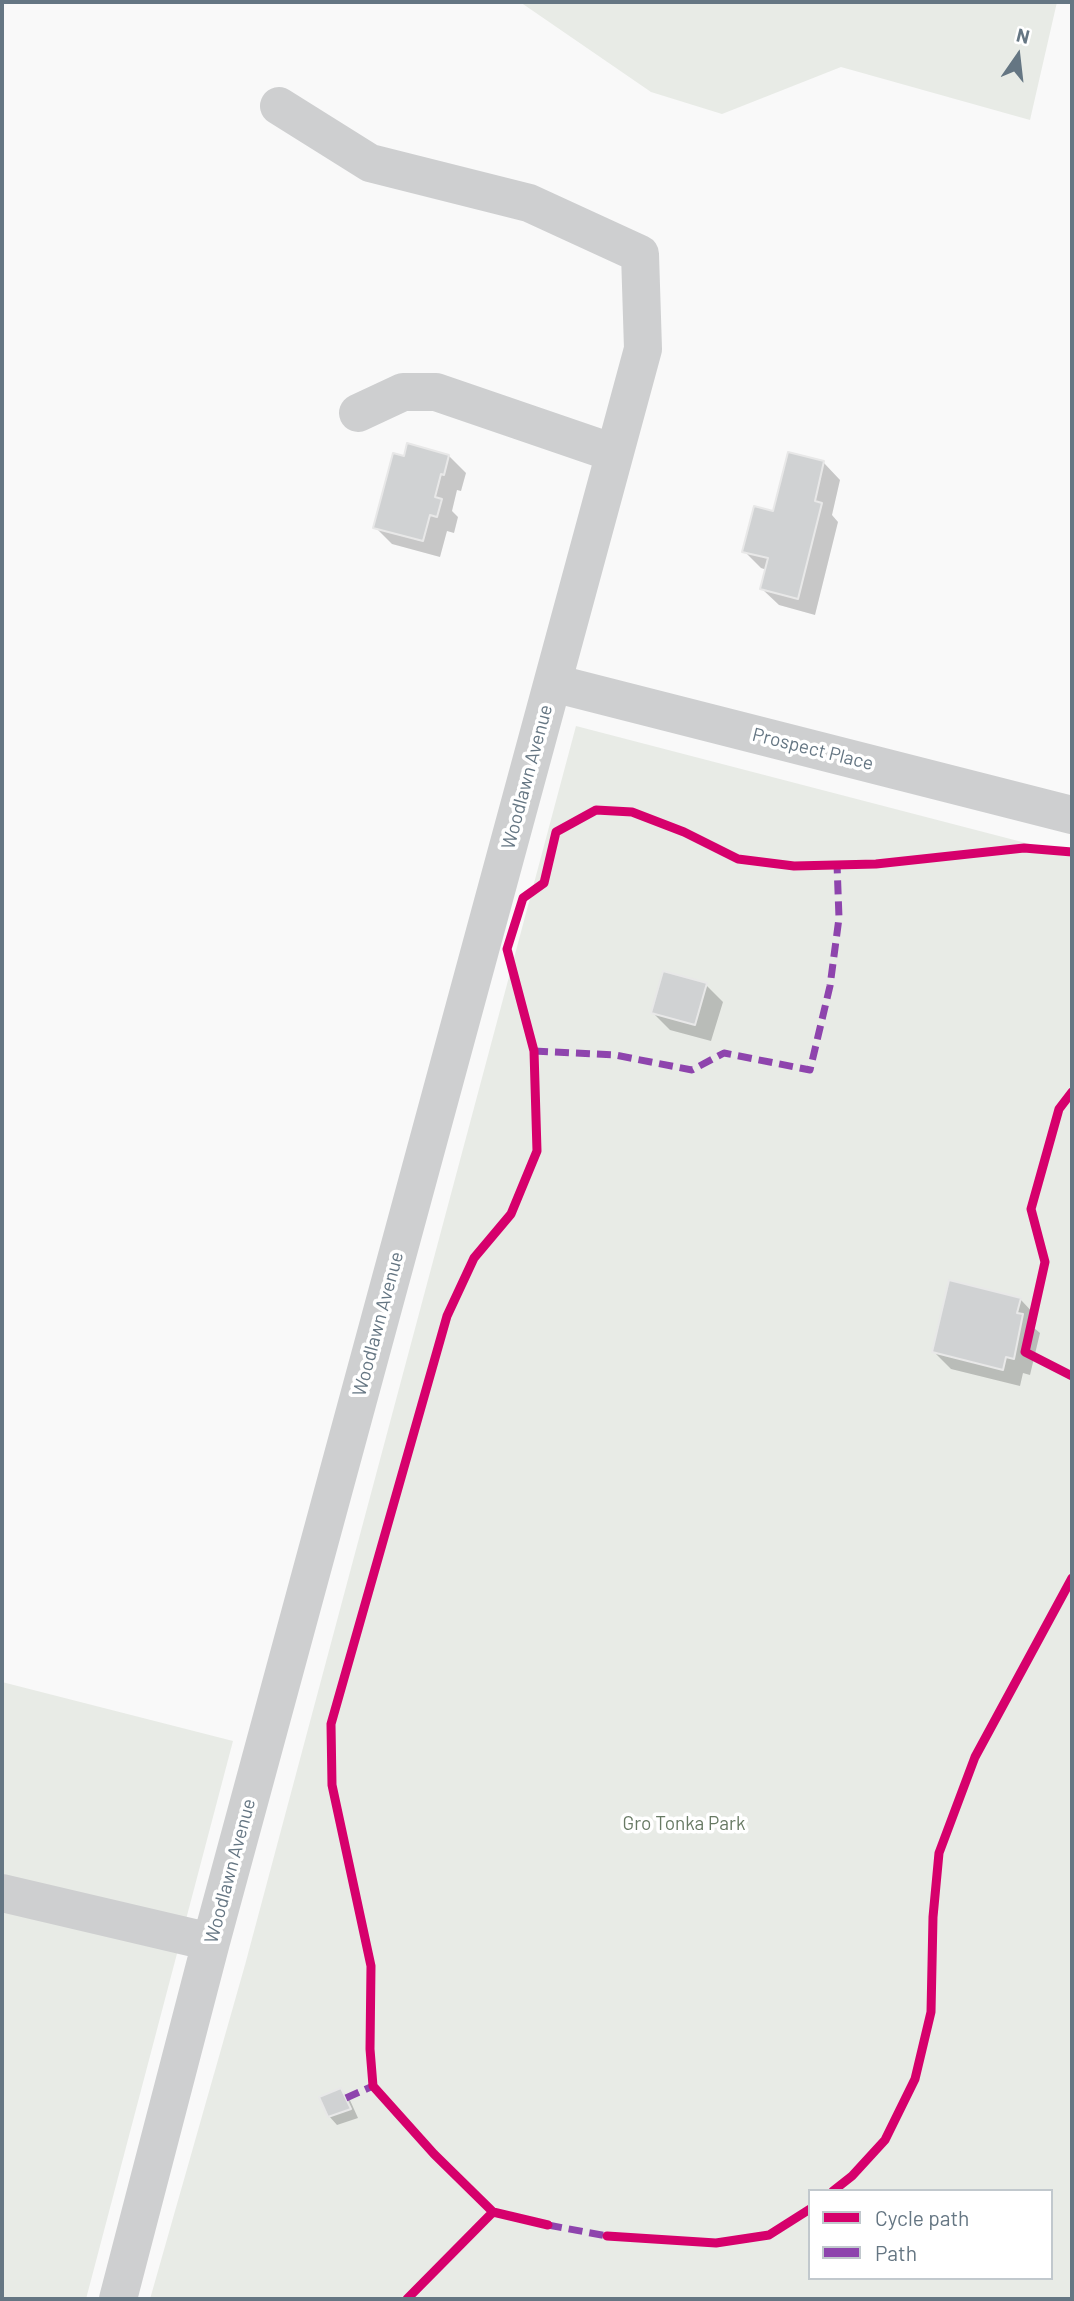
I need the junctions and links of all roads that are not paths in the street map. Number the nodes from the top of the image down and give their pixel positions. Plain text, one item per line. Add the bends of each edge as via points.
1 (279, 106) dead end
2 (358, 413) dead end
3 (614, 453) junction
4 (553, 683) junction
5 (1072, 815) edge
6 (2, 1893) edge
7 (211, 1942) junction
8 (118, 2299) edge

1 - 3 street, Woodlawn Avenue via 370,163 529,203 640,254 643,349
2 - 3 street via 403,392 436,392
3 - 4 street, Woodlawn Avenue
4 - 5 street, Prospect Place
4 - 7 street, Woodlawn Avenue
6 - 7 street
7 - 8 street, Woodlawn Avenue

